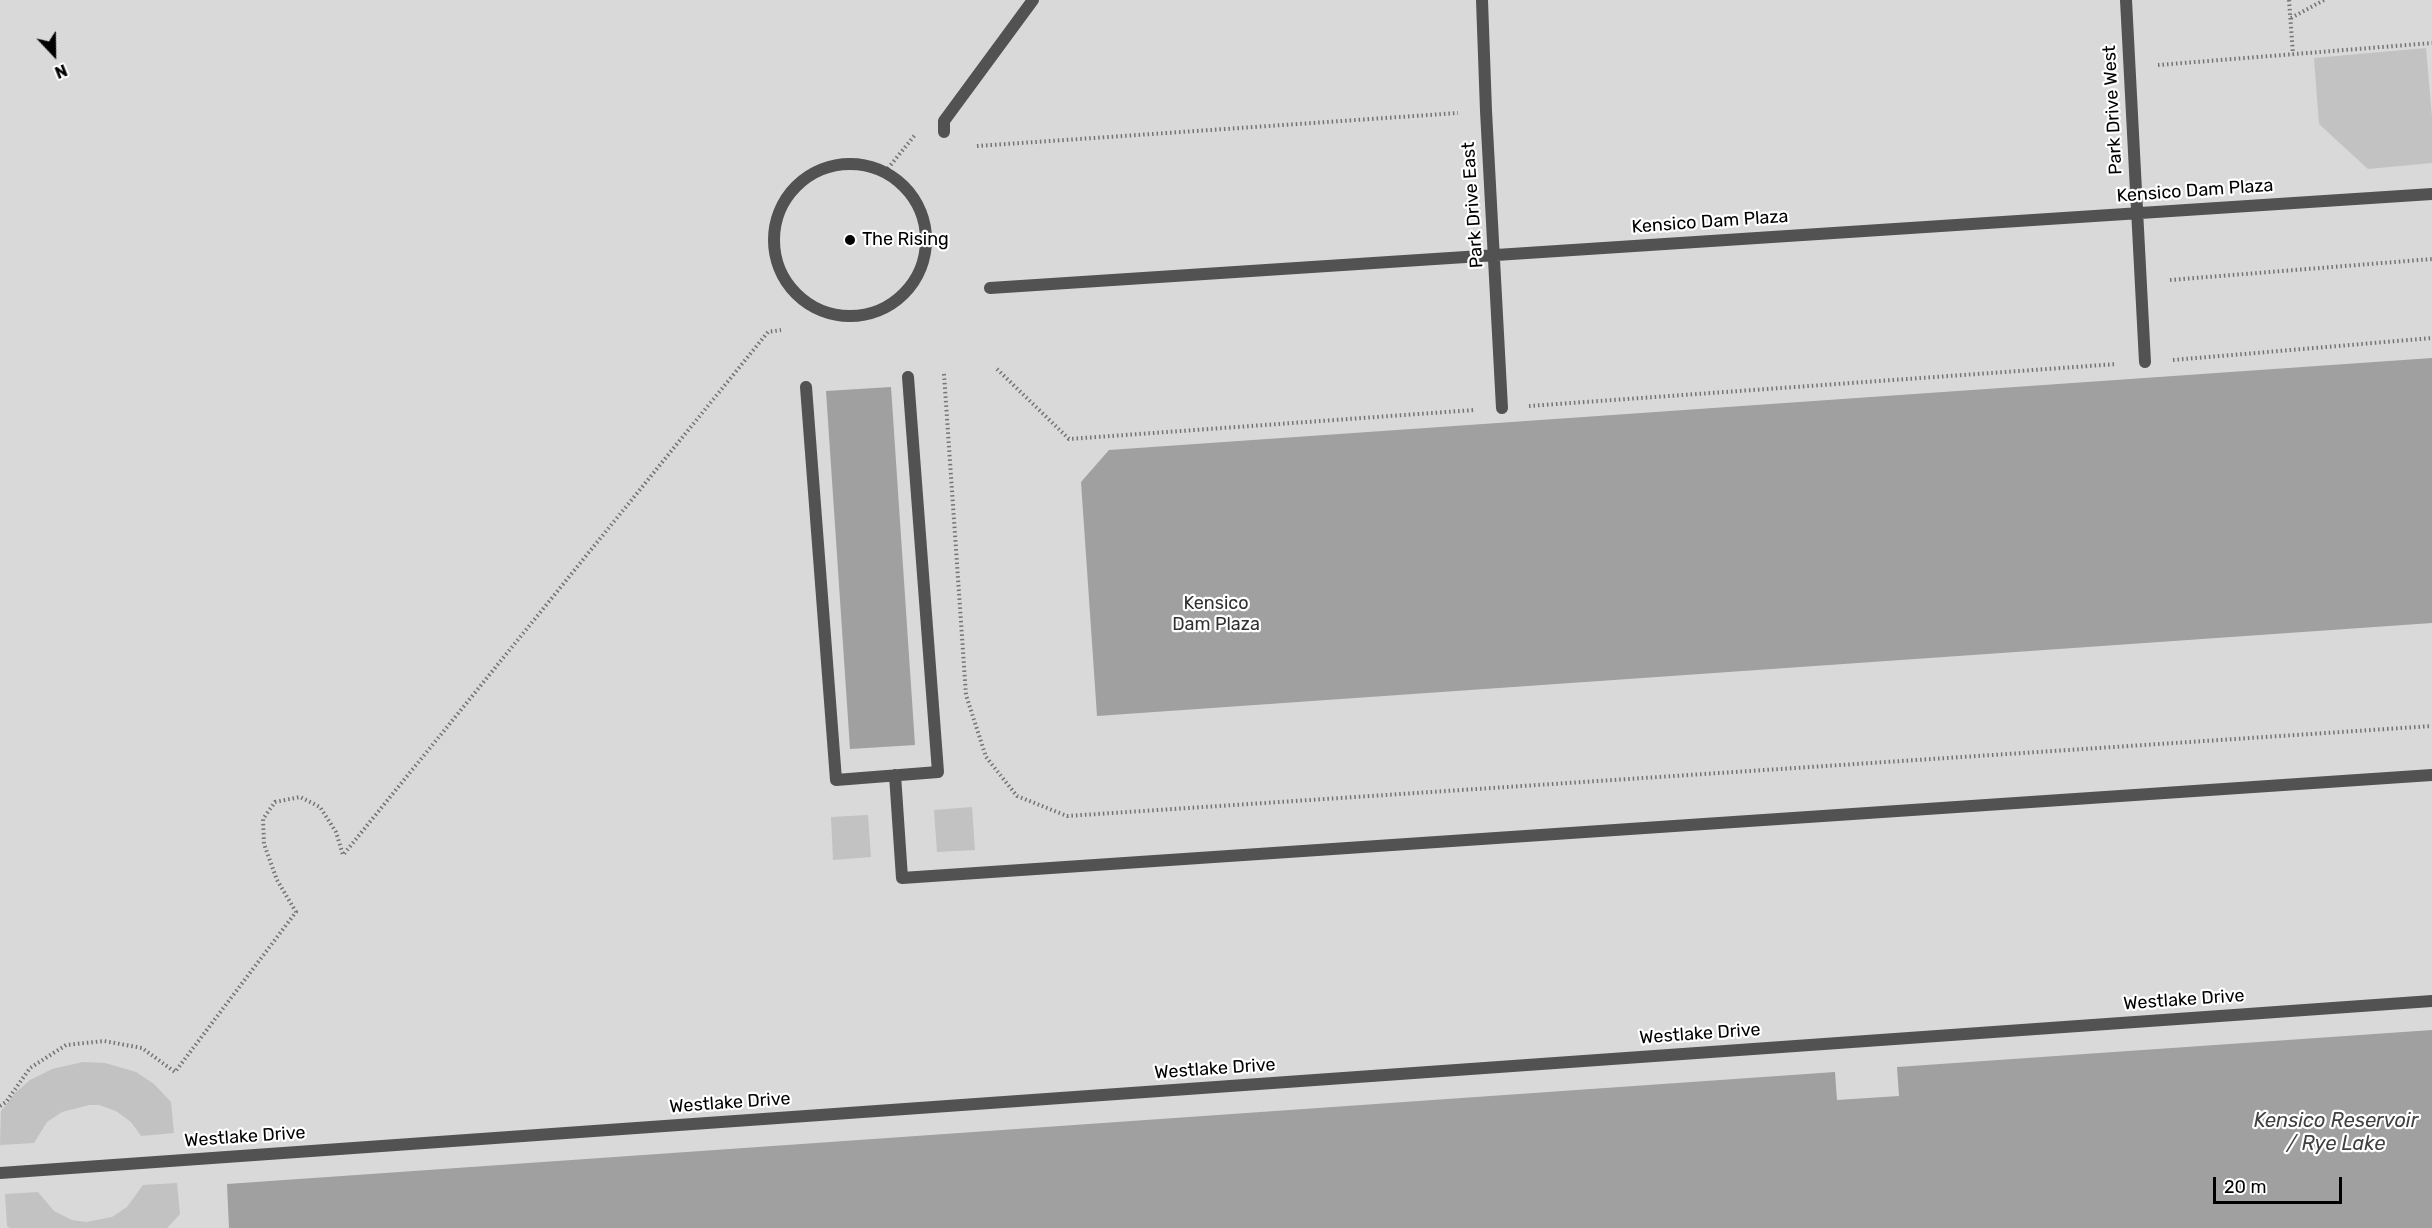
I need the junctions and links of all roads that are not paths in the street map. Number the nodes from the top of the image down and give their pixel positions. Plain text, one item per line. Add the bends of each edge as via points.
1 (1033, 0) edge
2 (1482, 0) edge
3 (2126, 0) edge
4 (944, 132) road end
5 (885, 172) joint
6 (2432, 194) edge
7 (2136, 213) junction
8 (1495, 254) junction
9 (990, 288) dead end
10 (2145, 362) road end
11 (908, 377) dead end
12 (806, 387) dead end
13 (1503, 408) road end
14 (895, 775) junction
15 (2432, 775) edge
16 (2432, 1001) edge
17 (0, 1173) edge

1 - 4 street via 944,121
2 - 8 street, Park Drive East
3 - 7 street, Park Drive West
5 - 5 street via 847,164 820,170 798,184 782,205 774,230 777,263 793,292 814,308 840,316 874,312 893,303 917,277 925,255 924,220 915,199
6 - 7 street, Kensico Dam Plaza
7 - 8 street, Kensico Dam Plaza
7 - 10 street, Park Drive West
8 - 9 street, Kensico Dam Plaza
8 - 13 street, Park Drive East
11 - 14 street via 938,772
12 - 14 street via 836,780
14 - 15 street via 902,878
16 - 17 street, Westlake Drive

